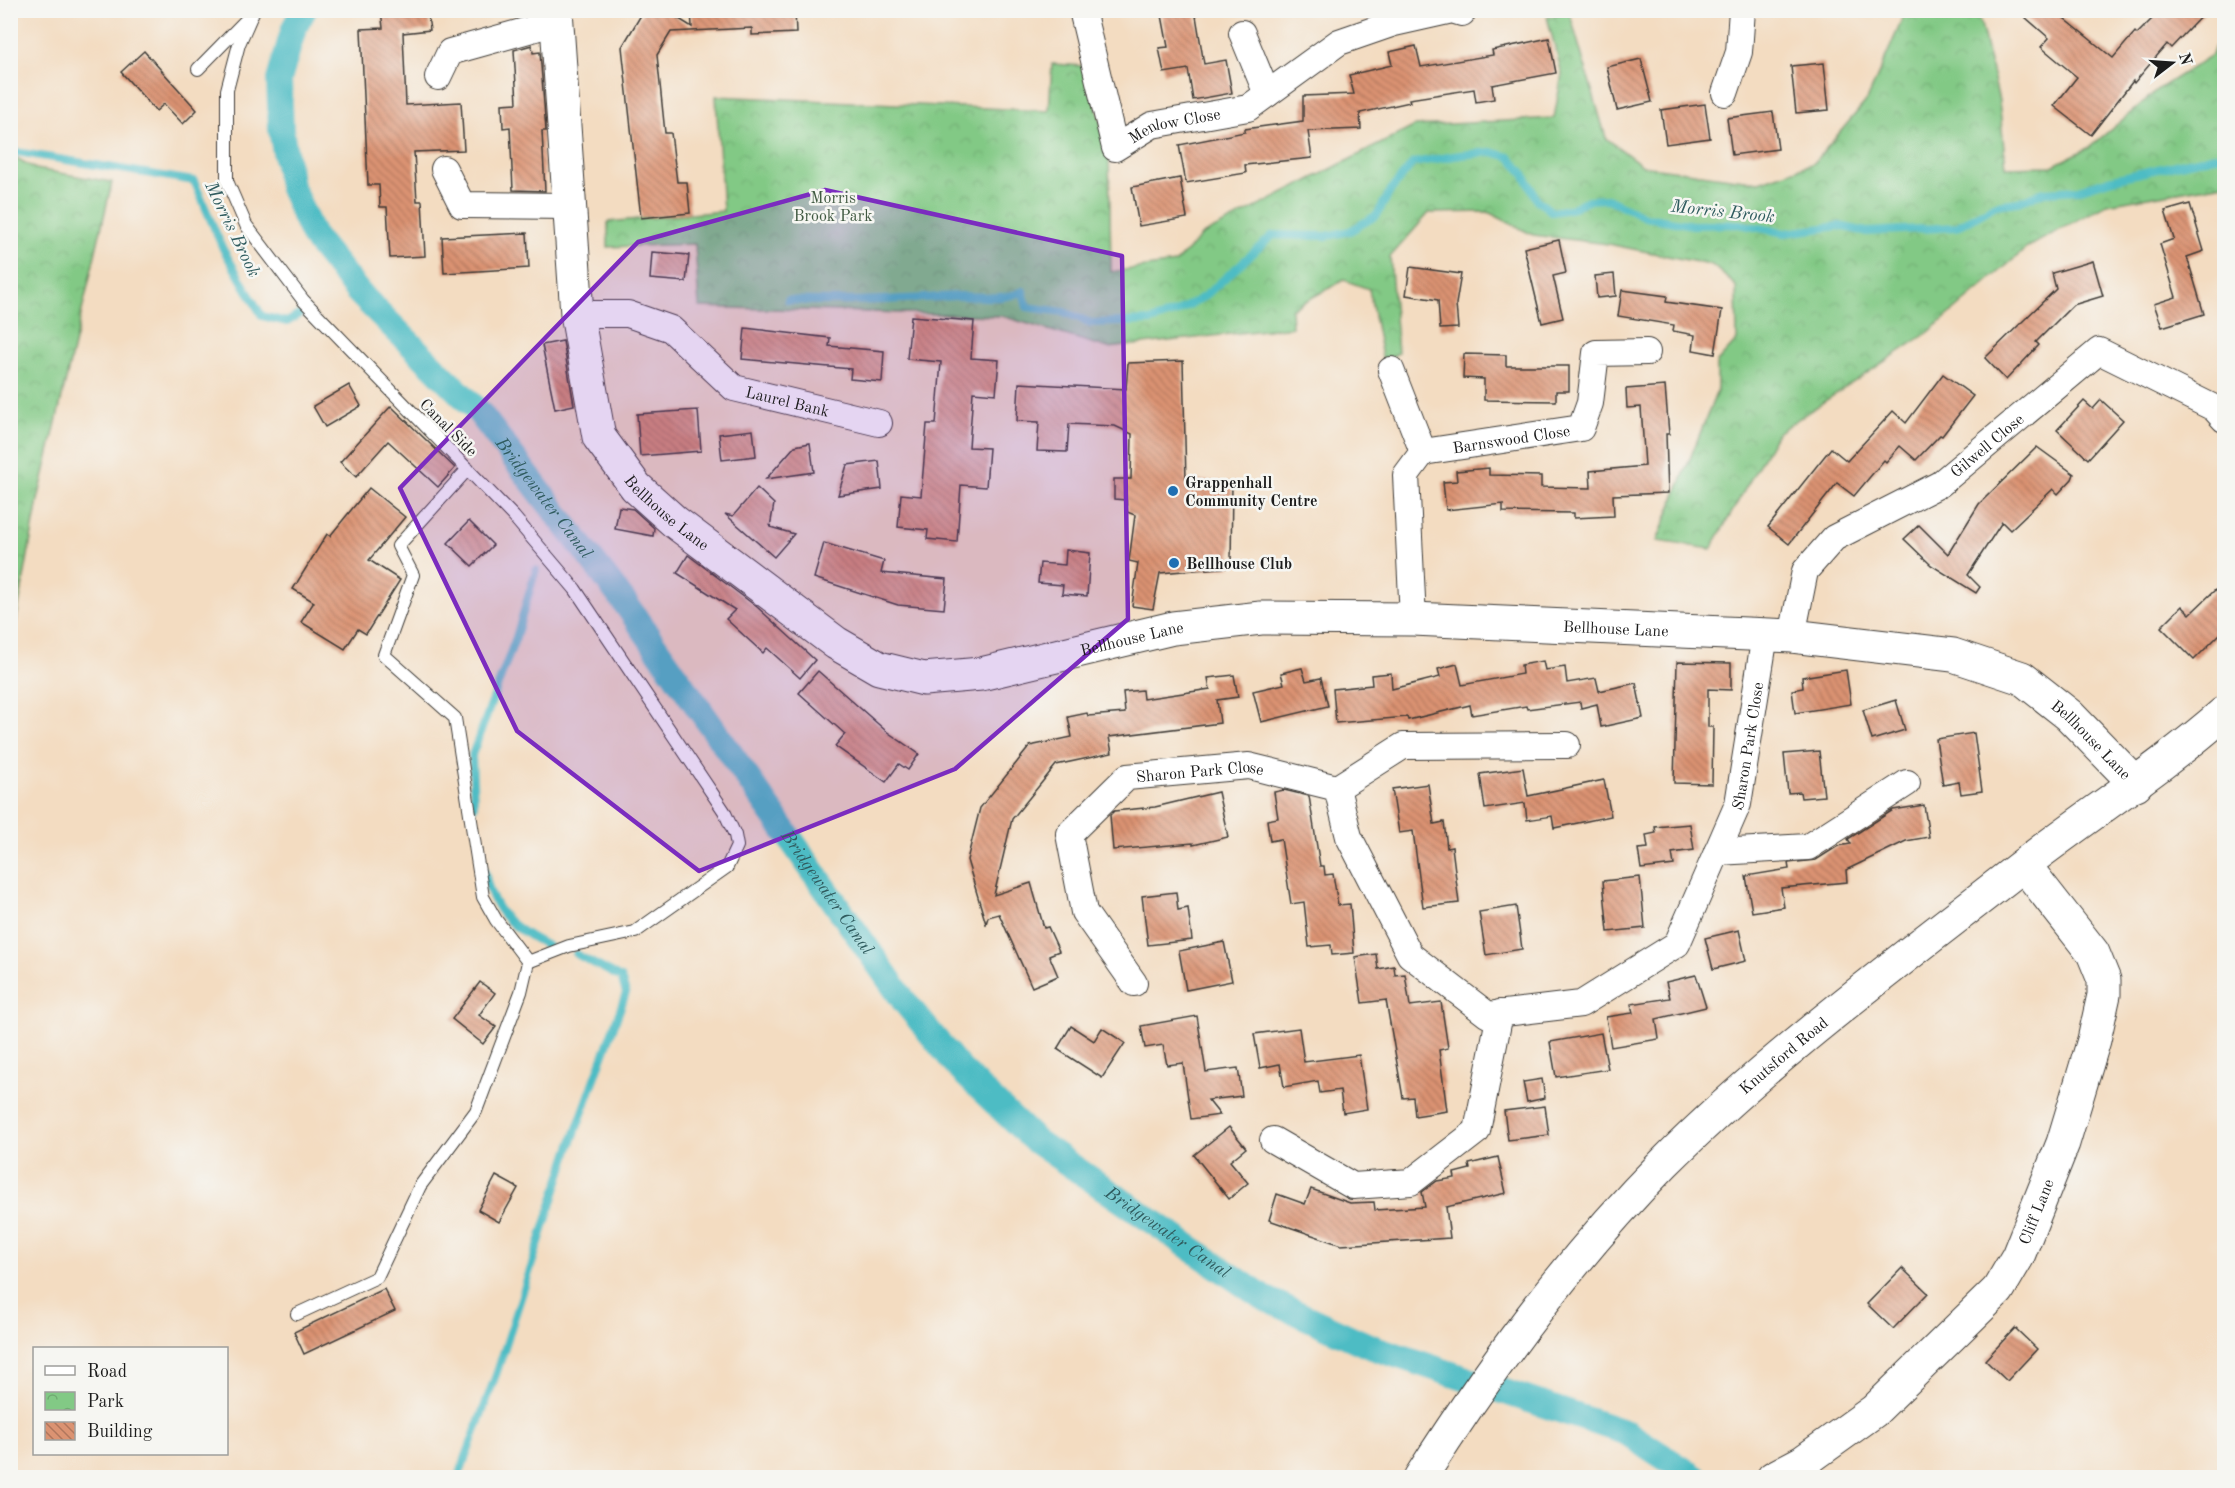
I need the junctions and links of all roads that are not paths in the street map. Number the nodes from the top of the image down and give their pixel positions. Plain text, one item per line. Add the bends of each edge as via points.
1 (1082, 10) edge
2 (1742, 10) edge
3 (253, 12) edge
4 (1462, 14) dead end
5 (556, 16) edge
6 (1242, 33) dead end
7 (198, 69) dead end
8 (438, 77) dead end
9 (1725, 93) dead end
10 (1267, 94) junction
11 (444, 169) dead end
12 (568, 206) junction
13 (577, 314) junction
14 (1647, 352) dead end
15 (1391, 370) dead end
16 (2224, 419) edge
17 (879, 423) dead end
18 (1423, 452) junction
19 (468, 469) junction
20 (1413, 619) junction
21 (1779, 635) junction
22 (2224, 713) edge
23 (1567, 745) dead end
24 (1907, 783) dead end
25 (2136, 784) junction
26 (1337, 788) junction
27 (1717, 852) junction
28 (2024, 865) junction
29 (528, 962) junction
30 (1134, 983) dead end
31 (1500, 1013) junction
32 (1273, 1140) dead end
33 (297, 1314) dead end
34 (1420, 1478) edge
35 (1773, 1478) edge

1 - 10 street, Menlow Close via 1115,148 1152,125 1248,108
2 - 9 street via 1739,52
3 - 7 lane
3 - 19 lane, Canal Side via 239,44 227,90 227,181 246,225 303,300
4 - 10 street, Menlow Close via 1452,10 1394,23 1338,42
5 - 8 street via 450,52
5 - 12 main road, Bellhouse Lane
6 - 10 street
11 - 12 street via 462,205
12 - 13 main road, Bellhouse Lane
13 - 17 street, Laurel Bank via 628,314 671,329 734,388
13 - 20 main road, Bellhouse Lane via 599,437 636,487 675,522 837,643 879,668 924,679 981,674 1173,628 1261,618
14 - 18 street, Barnswood Close via 1596,353 1590,403 1581,428
15 - 18 street
16 - 21 street, Gilwell Close via 2214,408 2099,351 1940,484 1834,538 1805,571
18 - 20 street via 1406,475
19 - 29 lane via 398,546 413,575 384,655 455,718 483,897
19 - 29 lane, Canal Side via 575,589 724,811 737,846 727,867 635,932 569,946
20 - 21 main road, Bellhouse Lane
21 - 25 main road, Bellhouse Lane via 1953,656 2022,678 2069,715
21 - 27 street, Sharon Park Close via 1737,804
22 - 25 main road, Knutsford Road
23 - 26 street via 1403,746
24 - 27 street via 1808,846
25 - 28 main road, Knutsford Road
26 - 30 street, Sharon Park Close via 1249,766 1126,777 1069,834 1084,912
26 - 31 street, Sharon Park Close via 1349,837 1410,955 1488,1015
27 - 31 street, Sharon Park Close via 1677,944 1581,1004
28 - 34 main road, Knutsford Road via 1860,993 1665,1162 1606,1226 1515,1338
28 - 35 main road, Cliff Lane via 2093,953 2104,980 2104,995 2063,1143 2018,1256 1998,1290 1874,1411 1830,1444
29 - 33 lane via 517,1003 476,1111 420,1186 377,1277
31 - 32 street via 1477,1131 1411,1182 1353,1186

